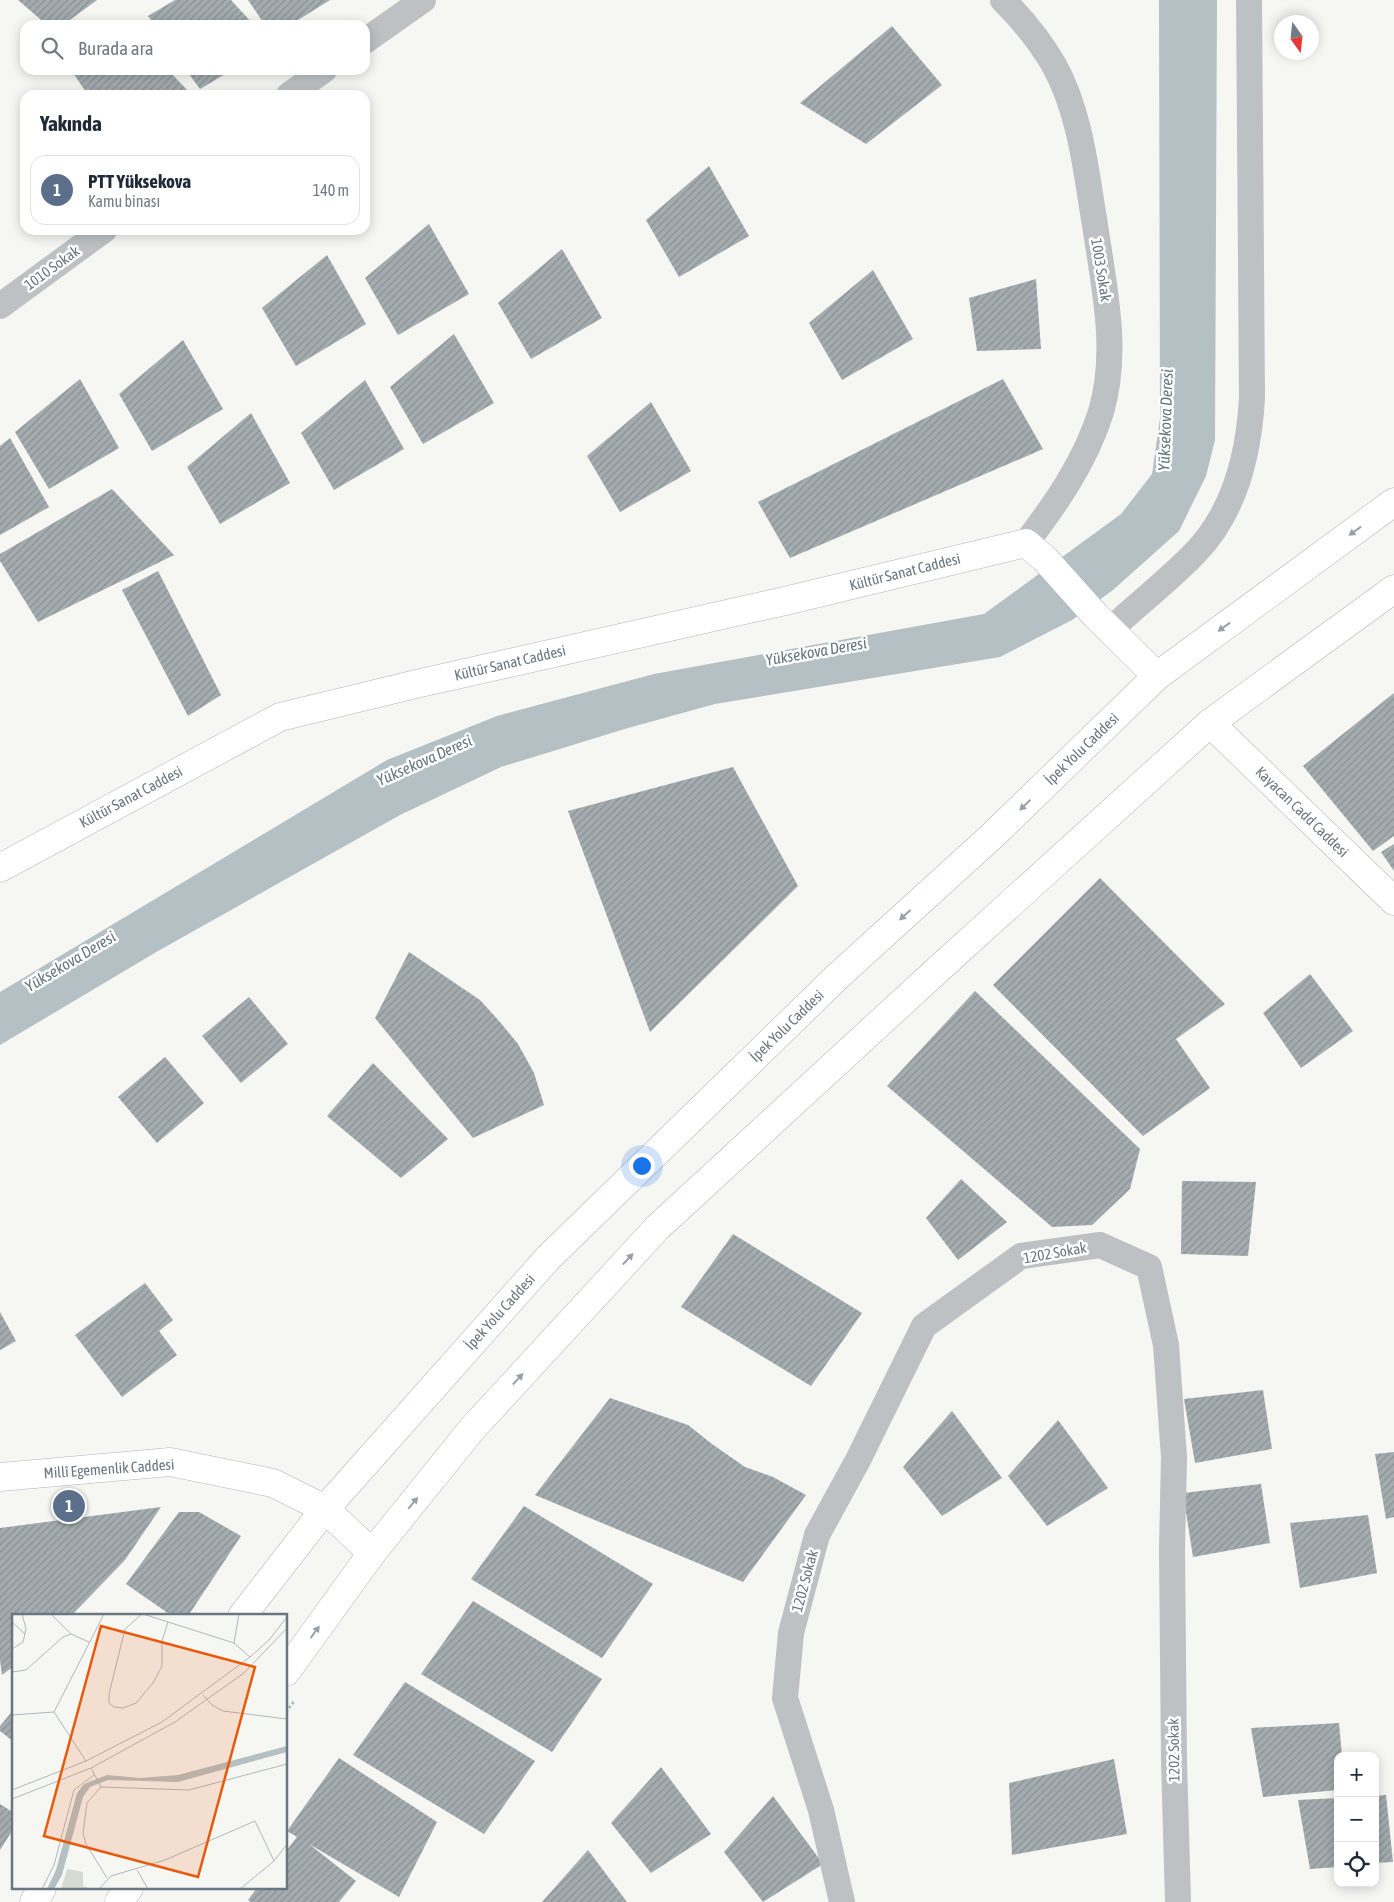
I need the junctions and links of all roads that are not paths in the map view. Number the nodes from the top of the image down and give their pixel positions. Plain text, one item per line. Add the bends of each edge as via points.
1 (423, 0) edge
2 (1003, 0) edge
3 (1249, 0) edge
4 (370, 37) edge
5 (317, 75) edge
6 (296, 90) edge
7 (97, 235) edge
8 (0, 306) edge
9 (1394, 502) edge
10 (1035, 551) junction
11 (1394, 589) edge
12 (1103, 623) junction
13 (1157, 676) junction
14 (1210, 723) junction
15 (0, 868) edge
16 (1394, 901) edge
17 (0, 1477) edge
18 (325, 1509) junction
19 (372, 1553) junction
20 (244, 1614) edge
21 (288, 1669) edge
22 (41, 1890) edge
23 (128, 1890) edge
24 (34, 1902) edge
25 (119, 1902) edge
26 (842, 1902) edge
27 (1178, 1902) edge

1 - 4 street
2 - 10 street, 1003 Sokak via 1029,26 1055,66 1075,115 1110,324 1108,372 1101,411 1084,457 1059,499
3 - 12 street via 1252,398 1246,452 1227,504 1196,552
5 - 6 street
7 - 8 street, 1010 Sokak
9 -> 13 main road, İpek Yolu Caddesi
10 - 12 main road
10 - 15 main road, Kültür Sanat Caddesi via 785,601 280,717
11 - 14 main road
12 - 13 main road
13 -> 18 main road, İpek Yolu Caddesi via 992,836 838,976 548,1258
14 - 16 main road, Kayacan Cadd Caddesi
19 -> 14 main road via 472,1429 658,1227
17 - 18 main road, Millî Egemenlik Caddesi via 170,1462 273,1483
18 - 19 main road, Millî Egemenlik Caddesi
18 - 20 main road, İpek Yolu Caddesi
21 -> 19 main road
22 - 24 main road
23 - 25 main road
26 - 27 street, 1202 Sokak via 821,1810 785,1698 791,1633 818,1535 924,1326 1021,1256 1100,1245 1149,1267 1166,1344 1174,1457 1172,1568

